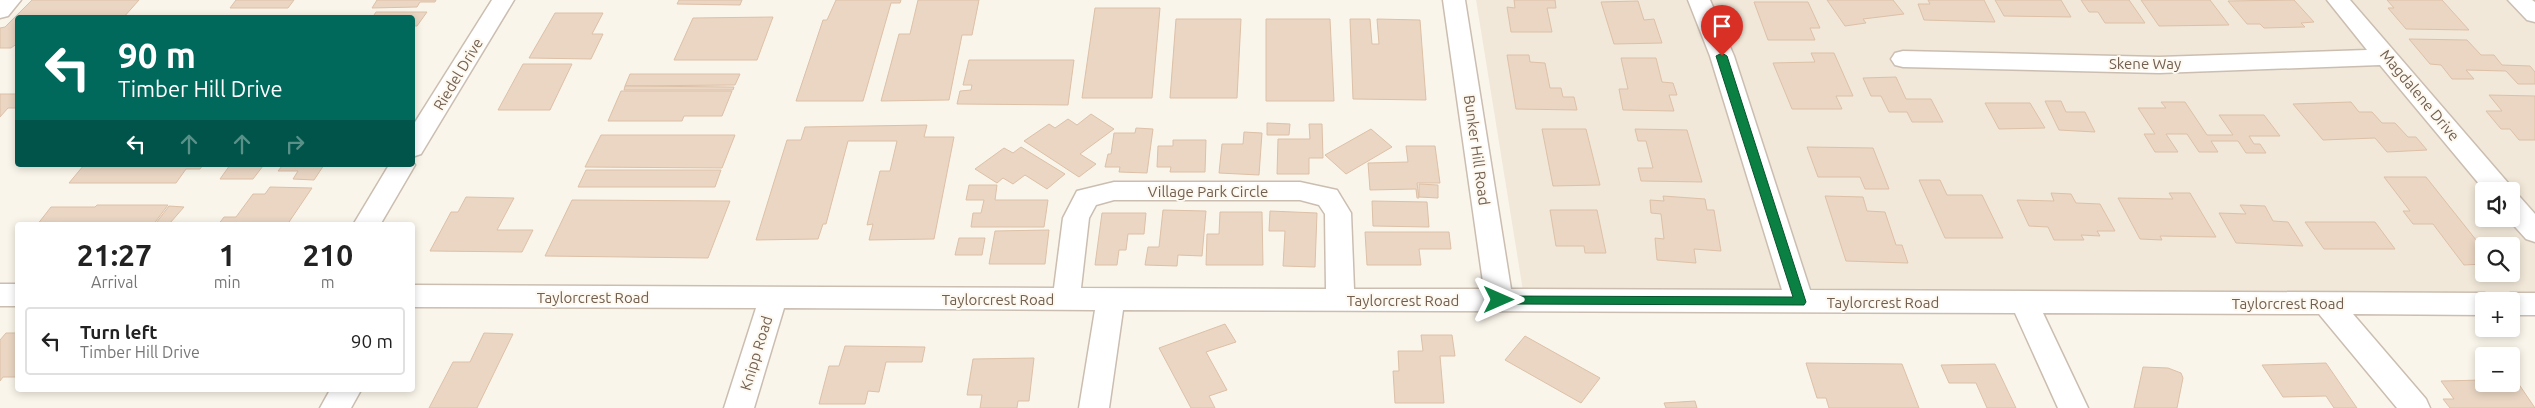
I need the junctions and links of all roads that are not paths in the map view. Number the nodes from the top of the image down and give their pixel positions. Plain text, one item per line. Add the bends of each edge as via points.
1 (10, 0) edge
2 (503, 0) edge
3 (1454, 0) edge
4 (1699, 0) edge
5 (2338, 0) edge
6 (2519, 0) edge
7 (0, 10) edge
8 (2535, 15) edge
9 (2387, 57) junction
10 (1903, 59) dead end
11 (415, 143) edge
12 (401, 167) edge
13 (2492, 182) edge
14 (2520, 214) edge
15 (368, 222) edge
16 (2535, 232) edge
17 (0, 295) edge
18 (15, 295) edge
19 (415, 296) edge
20 (773, 298) junction
21 (1066, 299) junction
22 (1111, 299) junction
23 (1340, 299) junction
24 (1499, 300) junction
25 (1800, 302) junction
26 (2024, 302) junction
27 (2327, 304) junction
28 (2475, 304) edge
29 (2520, 304) edge
30 (2535, 304) edge
31 (345, 392) edge
32 (336, 408) edge
33 (739, 408) edge
34 (1094, 408) edge
35 (2073, 408) edge
36 (2415, 408) edge

1 - 7 street
2 - 11 street, Riedel Drive
3 - 24 street, Bunker Hill Road
4 - 25 street via 1722,56
5 - 9 street, Magdalene Drive
6 - 8 street
9 - 10 street, Skene Way via 2160,65
9 - 13 street, Magdalene Drive
12 - 15 street
14 - 16 street
17 - 18 street
19 - 20 street, Taylorcrest Road
20 - 21 street, Taylorcrest Road
20 - 33 street, Knipp Road
21 - 22 street, Taylorcrest Road
21 - 23 street, Village Park Circle via 1076,218 1086,198 1114,191 1300,191 1328,197 1338,213
22 - 23 street, Taylorcrest Road
22 - 34 street
23 - 24 street, Taylorcrest Road
24 - 25 street, Taylorcrest Road
25 - 26 street, Taylorcrest Road
26 - 27 street, Taylorcrest Road
26 - 35 street
27 - 28 street, Taylorcrest Road
27 - 36 street
29 - 30 street
31 - 32 street

